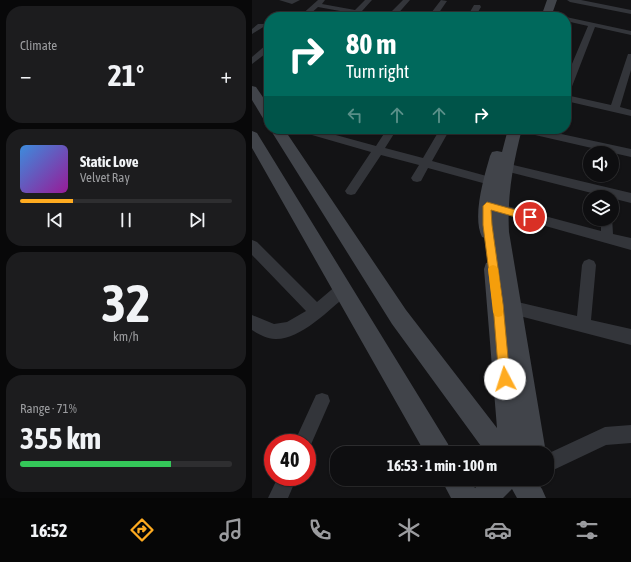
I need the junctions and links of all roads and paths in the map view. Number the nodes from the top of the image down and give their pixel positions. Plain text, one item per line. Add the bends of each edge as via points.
1 (282, 0) edge
2 (297, 0) edge
3 (369, 0) edge
4 (408, 0) edge
5 (545, 0) edge
6 (552, 0) edge
7 (570, 0) edge
8 (444, 1) dead end
9 (320, 2) edge
10 (477, 7) dead end
11 (309, 12) edge
12 (357, 12) joint
13 (397, 12) edge
14 (436, 12) edge
15 (474, 12) edge
16 (545, 12) edge
17 (547, 12) edge
18 (631, 12) edge
19 (571, 20) edge
20 (592, 25) junction
21 (261, 26) dead end
22 (252, 32) edge
23 (631, 33) edge
24 (264, 51) edge
25 (631, 56) edge
26 (252, 61) edge
27 (571, 77) edge
28 (626, 84) edge
29 (252, 90) edge
30 (571, 99) edge
31 (264, 109) edge
32 (615, 109) junction
33 (631, 113) edge
34 (280, 134) edge
35 (336, 134) edge
36 (389, 134) edge
37 (442, 134) edge
38 (504, 134) edge
39 (513, 134) edge
40 (544, 134) edge
41 (252, 136) edge
42 (378, 150) junction
43 (631, 154) edge
44 (426, 163) junction
45 (498, 174) junction
46 (417, 178) dead end
47 (583, 190) edge
48 (351, 191) dead end
49 (619, 196) edge
50 (631, 198) edge
51 (494, 207) junction
52 (607, 226) edge
53 (607, 237) junction
54 (631, 244) edge
55 (252, 246) edge
56 (589, 265) dead end
57 (342, 290) junction
58 (504, 306) junction
59 (316, 311) junction
60 (252, 322) edge
61 (583, 325) junction
62 (631, 337) edge
63 (322, 401) dead end
64 (307, 434) edge
65 (631, 434) edge
66 (435, 446) edge
67 (496, 446) edge
68 (512, 446) edge
69 (533, 446) edge
70 (554, 461) edge
71 (284, 486) edge
72 (458, 486) edge
73 (497, 486) edge
74 (278, 498) edge
75 (466, 498) edge
76 (484, 498) edge

1 - 2 street
3 - 12 street
4 - 13 street
5 - 16 main road
6 - 17 main road
7 - 18 street
8 - 14 street
9 - 11 street
9 - 12 street
10 - 15 street
19 - 20 street
20 - 23 street
20 - 27 street
21 - 22 street
24 - 26 street
25 - 28 street
28 - 32 street
29 - 31 main road
30 - 32 street
32 - 33 street
34 - 67 main road via 398,317
35 - 42 street
36 - 42 street
37 - 44 street
38 - 45 main road
39 - 45 main road
40 - 43 street
41 - 57 main road
42 - 44 street
42 - 48 street
44 - 45 street
44 - 46 street
45 - 47 street
45 - 51 main road
49 - 50 street
51 - 53 street
51 - 58 main road via 500,232
52 - 53 street
53 - 54 street
55 - 59 street
56 - 61 street
57 - 59 street
57 - 66 main road
58 - 61 street
58 - 68 main road
58 - 69 main road
59 - 60 street via 284,331 274,332
61 - 62 street
63 - 64 street
65 - 70 street via 605,436
71 - 74 street
72 - 75 main road
73 - 76 main road

